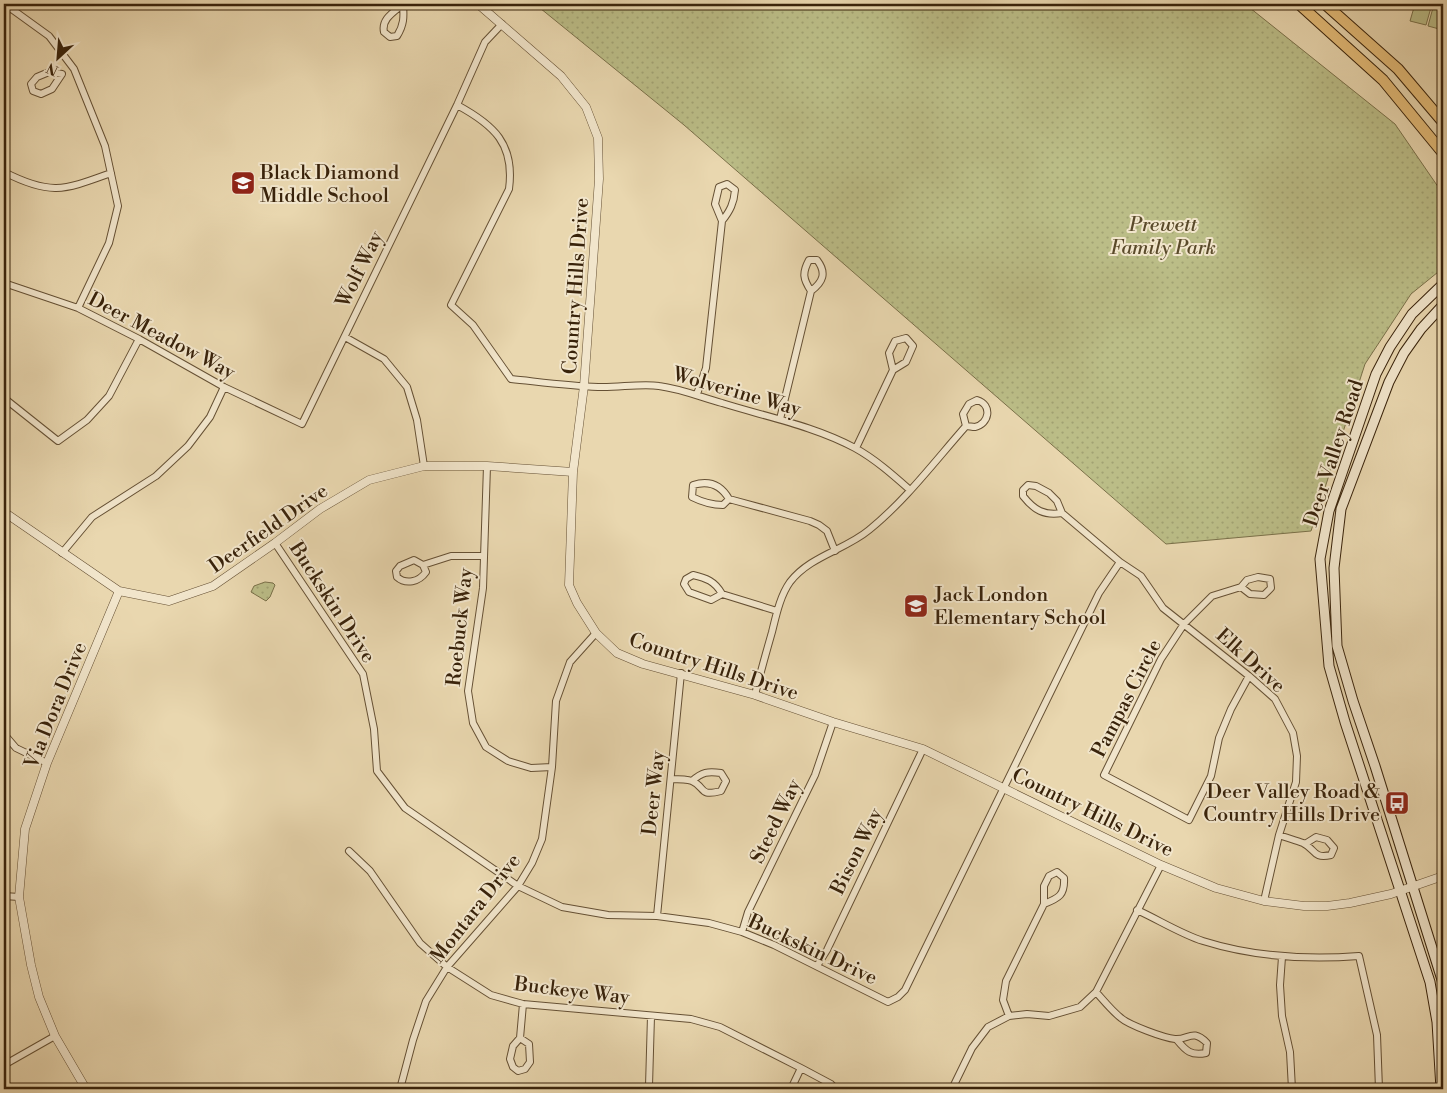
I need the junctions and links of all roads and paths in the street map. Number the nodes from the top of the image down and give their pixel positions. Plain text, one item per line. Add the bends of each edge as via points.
1 (403, 4) edge
2 (478, 4) edge
3 (1299, 4) edge
4 (1325, 4) edge
5 (4, 6) edge
6 (502, 24) junction
7 (74, 69) junction
8 (62, 74) junction
9 (457, 105) junction
10 (1443, 122) edge
11 (1443, 153) edge
12 (4, 172) edge
13 (112, 173) junction
14 (722, 221) junction
15 (4, 283) edge
16 (1443, 284) edge
17 (811, 291) junction
18 (1443, 305) edge
19 (78, 308) junction
20 (345, 337) junction
21 (139, 339) junction
22 (893, 370) junction
23 (584, 386) junction
24 (224, 387) junction
25 (697, 394) junction
26 (4, 398) edge
27 (780, 419) junction
28 (302, 424) joint
29 (966, 426) junction
30 (856, 448) junction
31 (424, 466) junction
32 (487, 466) junction
33 (573, 472) junction
34 (910, 490) junction
35 (730, 499) junction
36 (4, 512) edge
37 (1062, 513) junction
38 (275, 543) junction
39 (835, 551) junction
40 (62, 552) junction
41 (482, 556) junction
42 (1120, 562) junction
43 (423, 565) junction
44 (1241, 587) dead end
45 (119, 591) junction
46 (722, 594) junction
47 (778, 610) junction
48 (1184, 624) junction
49 (596, 633) junction
50 (680, 673) junction
51 (1249, 676) junction
52 (755, 695) junction
53 (832, 722) junction
54 (4, 734) edge
55 (923, 748) junction
56 (46, 764) junction
57 (552, 767) junction
58 (671, 779) junction
59 (692, 781) junction
60 (1004, 787) junction
61 (1279, 836) junction
62 (1305, 844) dead end
63 (349, 851) dead end
64 (1161, 865) junction
65 (1443, 876) edge
66 (518, 886) junction
67 (1414, 886) junction
68 (1400, 891) junction
69 (4, 896) edge
70 (19, 897) junction
71 (1264, 901) junction
72 (1044, 904) junction
73 (1137, 910) junction
74 (657, 916) junction
75 (742, 932) junction
76 (1282, 957) junction
77 (817, 966) junction
78 (448, 967) junction
79 (1443, 983) edge
80 (1096, 992) junction
81 (522, 1004) junction
82 (651, 1016) junction
83 (1009, 1016) junction
84 (55, 1036) junction
85 (520, 1038) junction
86 (1177, 1040) junction
87 (4, 1065) edge
88 (801, 1068) junction
89 (4, 1079) edge
90 (652, 1088) edge
91 (9, 1089) edge
92 (86, 1089) edge
93 (400, 1089) edge
94 (791, 1089) edge
95 (836, 1089) edge
96 (952, 1089) edge
97 (1292, 1089) edge
98 (1379, 1089) edge
99 (1441, 1089) edge

1 - 1 street via 387,17 383,26 390,37 397,36 402,27
2 - 6 street, Country Hills Drive
3 - 11 main road via 1383,80
4 - 10 main road via 1398,69
5 - 7 street via 49,36
6 - 9 street, Wolf Way via 485,42
6 - 23 street, Country Hills Drive via 561,76 586,108 598,138 599,179
7 - 8 street
7 - 13 street via 105,146
8 - 8 street via 49,72 37,77 31,84 33,90 41,94 52,89
9 - 20 street, Wolf Way
9 - 23 street, Wolverine Way via 497,133 511,172 509,189 451,306 473,325 511,379
12 - 13 street via 48,189 72,187
13 - 19 street via 118,206 109,243
14 - 14 street via 734,201 735,190 727,184 719,187 715,199
14 - 25 street via 706,368
15 - 19 street, Deer Meadow Way
16 - 68 main road, Deer Valley Road via 1412,314 1376,374 1329,511 1320,559 1329,666
17 - 17 street via 819,285 823,275 817,260 808,260 804,270 804,280
17 - 27 street
18 - 67 main road, Deer Valley Road via 1404,353 1389,382 1341,509 1334,568 1337,646
19 - 21 street, Deer Meadow Way
20 - 28 street, Wolf Way
20 - 31 street via 384,359 407,387 417,420
21 - 24 street, Deer Meadow Way
21 - 26 street via 109,396 87,420 58,441
22 - 22 street via 906,362 914,346 906,338 895,341 889,353
22 - 30 street
23 - 25 street, Wolverine Way via 658,385
23 - 33 street, Country Hills Drive
24 - 28 street, Deer Meadow Way
24 - 40 street via 210,417 188,446 156,476 92,517
25 - 27 street, Wolverine Way
27 - 30 street, Wolverine Way
29 - 29 street via 976,426 984,421 988,407 983,401 969,404 963,414
29 - 34 street
30 - 34 street, Wolverine Way
31 - 32 street, Deerfield Drive
31 - 38 street, Deerfield Drive via 370,480 320,509
32 - 33 street, Deerfield Drive
32 - 41 street, Roebuck Way
33 - 49 street, Country Hills Drive via 569,585
34 - 39 street via 868,531
35 - 35 street via 725,490 716,485 702,482 693,485 692,497 699,500 723,506
35 - 39 street via 819,525 827,531
36 - 40 street, Deerfield Drive
37 - 37 street, Elk Drive via 1049,493 1028,485 1023,490 1023,496 1040,511 1050,515
37 - 42 street, Elk Drive
38 - 45 street, Deerfield Drive via 213,586 169,601
38 - 66 street, Buckskin Drive via 362,674 374,730 377,771 405,808
39 - 47 street via 797,574
40 - 45 street, Deerfield Drive
41 - 43 street via 451,556
41 - 57 street, Roebuck Way via 482,588 468,692 473,723 486,748 508,761 531,768
42 - 48 street, Elk Drive via 1140,576 1163,608
42 - 60 street, Buckskin Drive via 1099,593
43 - 43 street via 414,560 400,566 396,571 397,577 402,582 422,577 426,572
44 - 48 street via 1212,596
45 - 56 street, Via Dora Drive
46 - 46 street via 717,584 706,578 693,575 684,584 689,592 711,600
46 - 47 street
47 - 52 street
48 - 51 street, Elk Drive
48 - 51 street, Pampas Circle via 1161,659 1104,775 1189,820 1212,776 1219,738 1230,709
49 - 50 street, Country Hills Drive via 618,653 643,664
49 - 57 street, Montara Drive via 570,662 556,701
50 - 52 street, Country Hills Drive
50 - 58 street, Deer Way
51 - 61 street, Elk Drive via 1275,699 1293,733 1297,756 1296,782
52 - 53 street, Country Hills Drive
53 - 55 street, Country Hills Drive
53 - 75 street, Steed Way via 815,774 748,912
54 - 56 street via 16,748
55 - 60 street, Country Hills Drive
55 - 77 street, Bison Way
56 - 70 street, Via Dora Drive via 25,829
57 - 66 street, Montara Drive via 542,839
58 - 59 street
58 - 74 street, Deer Way
59 - 59 street via 703,791 712,793 721,791 726,781 721,773 710,772 700,774
60 - 64 street, Country Hills Drive
60 - 77 street, Buckskin Drive via 905,990 898,998 888,1002
61 - 62 street
61 - 71 street, Elk Drive
63 - 78 street, Buckeye Way via 370,871 420,943
64 - 71 street, Country Hills Drive via 1216,888
64 - 73 street
65 - 67 street, Country Hills Drive
66 - 74 street, Buckskin Drive via 562,907 608,915
66 - 78 street, Montara Drive
67 - 68 street, Country Hills Drive
67 - 79 main road, Deer Valley Road
68 - 71 street, Country Hills Drive via 1327,906
68 - 99 main road, Deer Valley Road via 1434,1001
69 - 70 street
70 - 84 street, Via Dora Drive via 39,997
72 - 72 street via 1057,899 1062,892 1064,878 1057,872 1048,876 1044,886
72 - 83 street via 1006,981 1003,1000
73 - 76 street via 1202,941 1247,953
73 - 80 street
74 - 75 street, Buckskin Drive via 709,923
75 - 77 street, Buckskin Drive
76 - 97 street via 1282,1016 1290,1052
76 - 98 street via 1359,956 1377,1035
78 - 81 street, Buckeye Way via 491,995
78 - 93 street, Montara Drive via 426,1001
80 - 83 street via 1080,1007 1064,1012 1049,1016
80 - 86 street via 1122,1019
81 - 82 street, Buckeye Way
81 - 85 street
82 - 88 street, Buckeye Way via 692,1019 720,1026
82 - 90 street
83 - 96 street via 988,1027 972,1048
84 - 87 street
84 - 92 street, Via Dora Drive
85 - 85 street via 513,1046 510,1059 518,1070 525,1069 530,1062 529,1044
86 - 86 street via 1196,1055 1206,1053 1207,1043 1201,1037 1190,1035
88 - 94 street
88 - 95 street, Buckeye Way
89 - 91 street

